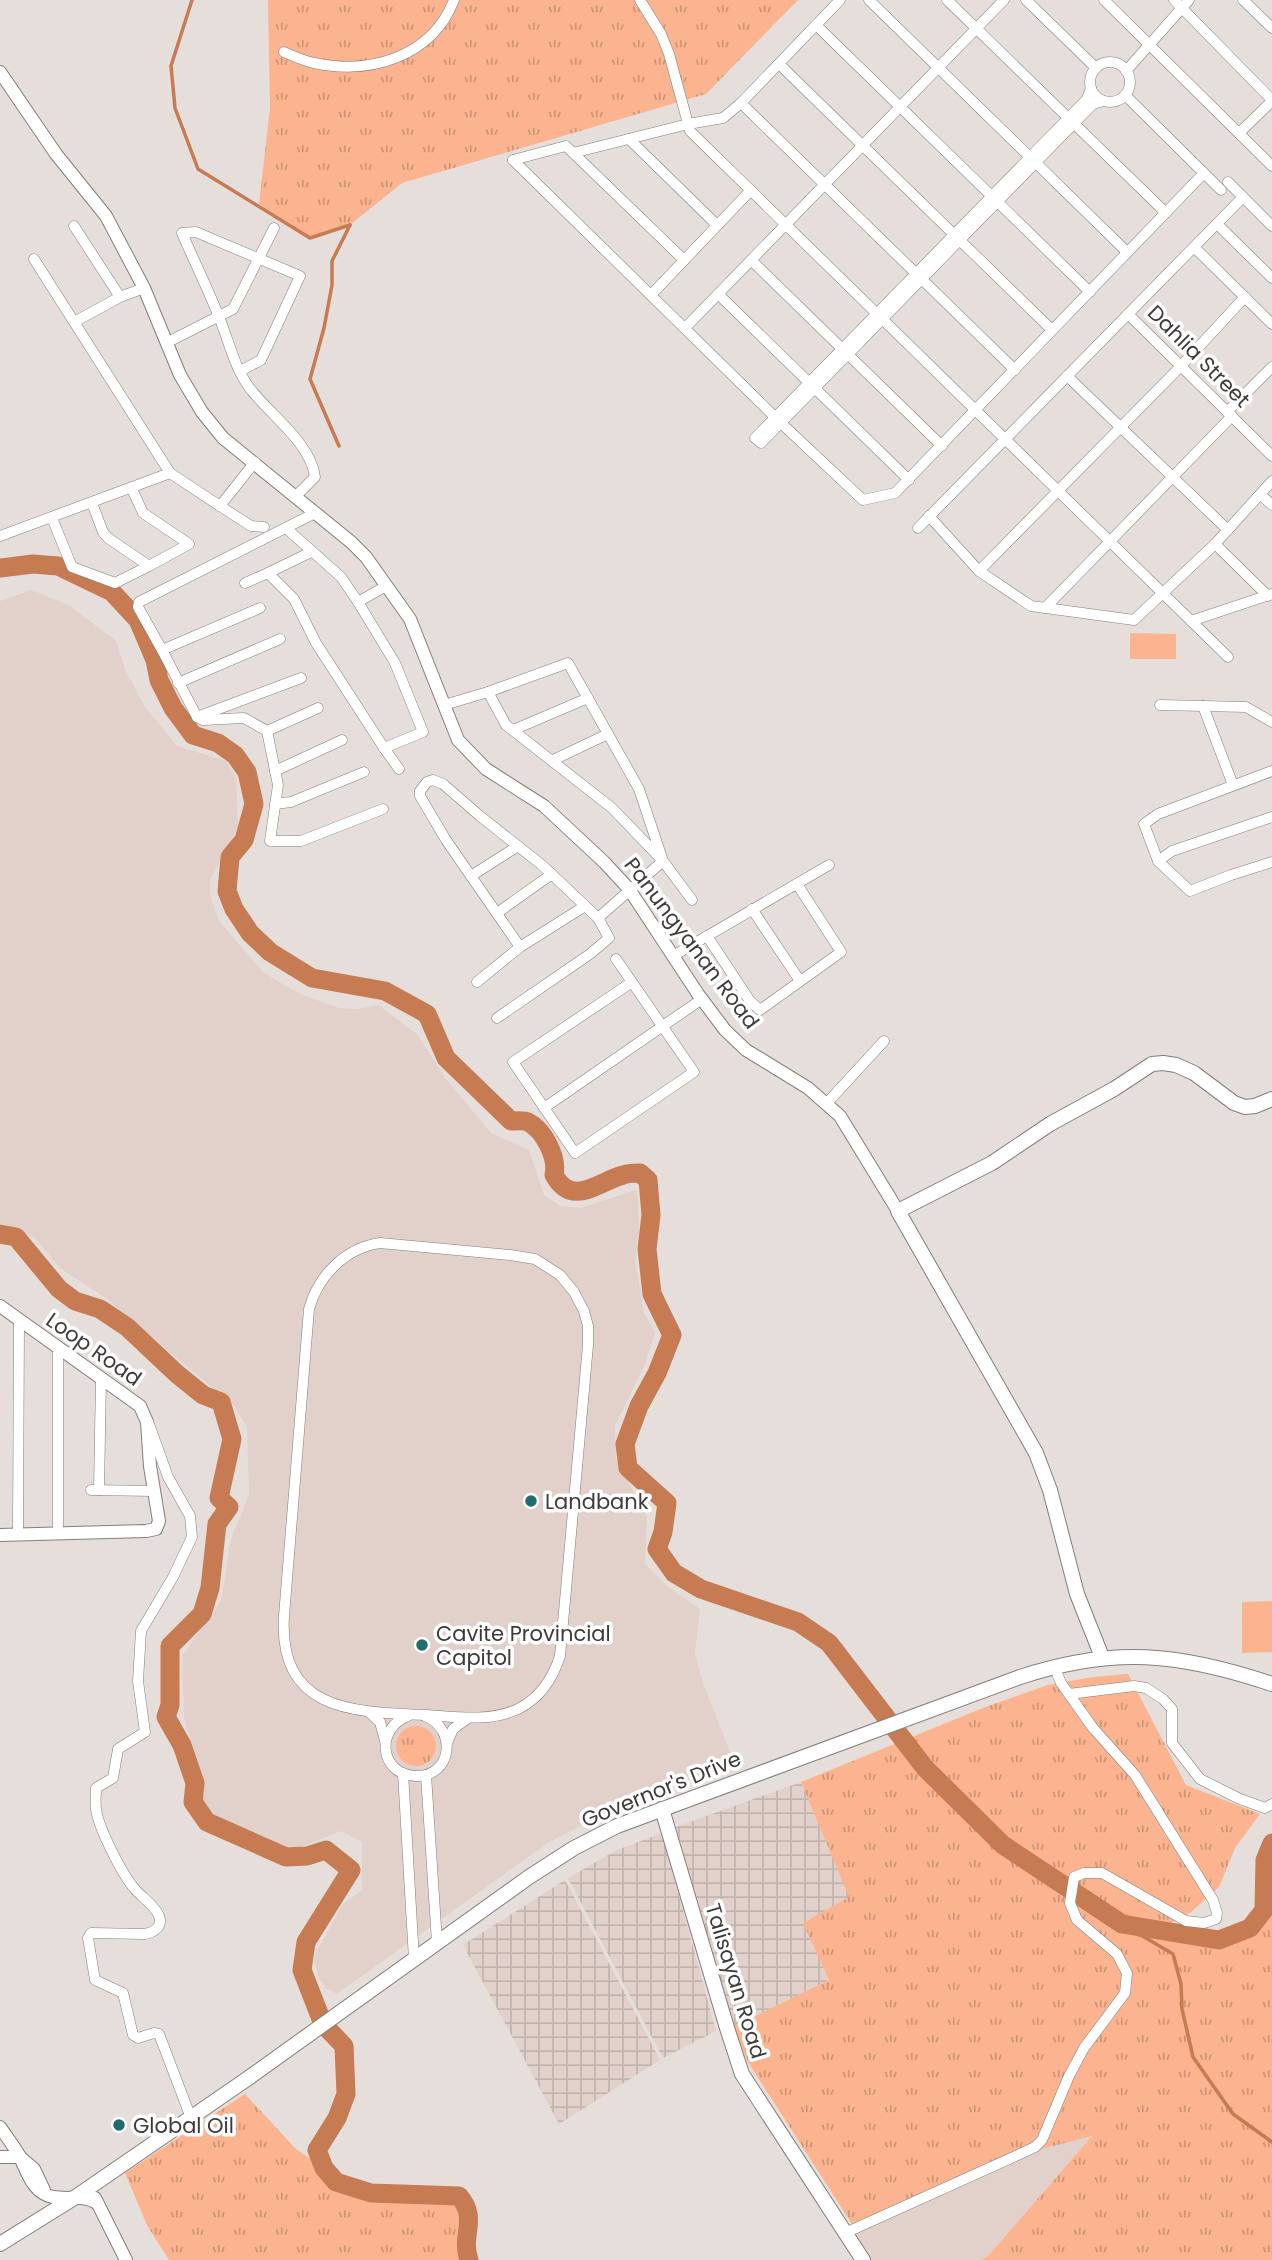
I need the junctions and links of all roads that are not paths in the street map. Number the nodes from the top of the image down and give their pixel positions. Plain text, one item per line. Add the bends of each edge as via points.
1 (454, 0) edge
2 (640, 0) edge
3 (840, 0) edge
4 (869, 0) edge
5 (947, 0) edge
6 (1004, 0) edge
7 (1026, 0) edge
8 (1104, 0) edge
9 (1243, 0) edge
10 (1181, 3) edge
11 (816, 25) junction
12 (976, 28) junction
13 (1272, 28) edge
14 (1149, 43) junction
15 (284, 52) dead end
16 (779, 64) junction
17 (938, 67) junction
18 (1122, 67) junction
19 (1096, 68) junction
20 (0, 72) edge
21 (1091, 88) junction
22 (1125, 95) junction
23 (1272, 100) edge
24 (1104, 101) junction
25 (741, 103) junction
26 (900, 106) junction
27 (1071, 121) junction
28 (688, 124) junction
29 (1239, 133) junction
30 (629, 139) junction
31 (862, 145) junction
32 (573, 153) junction
33 (1033, 160) junction
34 (1272, 166) edge
35 (1203, 173) junction
36 (825, 184) junction
37 (751, 190) junction
38 (1243, 197) junction
39 (995, 199) junction
40 (1166, 213) junction
41 (1217, 223) junction
42 (786, 224) junction
43 (717, 225) junction
44 (74, 226) dead end
45 (1272, 226) edge
46 (274, 229) dead end
47 (957, 237) junction
48 (1194, 247) junction
49 (1127, 253) junction
50 (34, 259) dead end
51 (260, 259) junction
52 (684, 260) junction
53 (751, 260) junction
54 (919, 276) junction
55 (1272, 278) edge
56 (144, 288) junction
57 (1090, 292) junction
58 (718, 294) junction
59 (651, 295) junction
60 (120, 297) junction
61 (1245, 298) junction
62 (1128, 314) junction
63 (880, 316) junction
64 (219, 317) junction
65 (76, 321) junction
66 (1271, 322) edge
67 (685, 328) junction
68 (1052, 330) junction
69 (168, 342) junction
70 (845, 352) junction
71 (1181, 366) junction
72 (1272, 367) edge
73 (1015, 370) junction
74 (240, 371) junction
75 (1068, 376) junction
76 (812, 386) junction
77 (976, 410) junction
78 (1230, 414) junction
79 (778, 420) junction
80 (1120, 426) junction
81 (1005, 439) junction
82 (942, 446) junction
83 (1272, 456) edge
84 (255, 462) junction
85 (170, 473) junction
86 (1172, 477) junction
87 (909, 480) junction
88 (1272, 481) edge
89 (132, 489) junction
90 (1057, 490) junction
91 (1261, 495) junction
92 (295, 497) junction
93 (92, 503) junction
94 (1272, 505) edge
95 (220, 506) junction
96 (315, 513) junction
97 (929, 516) junction
98 (52, 518) junction
99 (264, 527) dead end
100 (286, 528) junction
101 (918, 528) dead end
102 (1228, 530) junction
103 (0, 536) edge
104 (1109, 541) junction
105 (1215, 544) junction
106 (311, 552) junction
107 (149, 566) junction
108 (979, 571) junction
109 (268, 573) junction
110 (245, 583) dead end
111 (386, 586) junction
112 (1164, 594) junction
113 (1270, 595) edge
114 (358, 602) junction
115 (260, 608) dead end
116 (1045, 608) junction
117 (1191, 621) junction
118 (280, 639) dead end
119 (162, 650) junction
120 (1228, 657) dead end
121 (301, 678) dead end
122 (178, 683) junction
123 (488, 692) junction
124 (588, 698) junction
125 (444, 705) junction
126 (1160, 705) dead end
127 (1203, 706) junction
128 (318, 708) dead end
129 (197, 717) junction
130 (1272, 722) edge
131 (513, 730) junction
132 (267, 731) junction
133 (608, 734) junction
134 (342, 740) dead end
135 (384, 748) junction
136 (553, 760) junction
137 (400, 769) dead end
138 (275, 771) junction
139 (1272, 771) edge
140 (364, 772) dead end
141 (1233, 785) junction
142 (275, 804) junction
143 (383, 809) dead end
144 (1272, 817) edge
145 (518, 846) junction
146 (663, 861) junction
147 (1158, 861) junction
148 (1272, 862) edge
149 (829, 865) dead end
150 (552, 874) junction
151 (471, 876) junction
152 (797, 884) junction
153 (629, 889) junction
154 (691, 900) dead end
155 (585, 906) junction
156 (752, 909) junction
157 (497, 913) junction
158 (598, 918) junction
159 (707, 936) junction
160 (520, 947) junction
161 (673, 956) junction
162 (616, 959) dead end
163 (800, 981) junction
164 (477, 982) dead end
165 (632, 982) junction
166 (702, 999) junction
167 (497, 1018) dead end
168 (662, 1026) junction
169 (884, 1041) dead end
170 (1272, 1099) edge
171 (827, 1103) junction
172 (544, 1108) junction
173 (898, 1211) junction
174 (0, 1306) edge
175 (19, 1320) junction
176 (58, 1348) junction
177 (101, 1378) junction
178 (145, 1414) junction
179 (153, 1491) junction
180 (58, 1532) junction
181 (18, 1534) junction
182 (0, 1535) edge
183 (1102, 1657) junction
184 (1054, 1666) junction
185 (1272, 1684) edge
186 (1069, 1694) junction
187 (369, 1712) junction
188 (416, 1715) junction
189 (474, 1717) junction
190 (385, 1742) junction
191 (447, 1744) junction
192 (403, 1773) junction
193 (426, 1775) junction
194 (1272, 1804) edge
195 (662, 1809) junction
196 (437, 1942) junction
197 (414, 1959) junction
198 (191, 2118) junction
199 (0, 2127) edge
200 (0, 2157) edge
201 (20, 2157) junction
202 (121, 2167) junction
203 (46, 2195) junction
204 (74, 2198) junction
205 (97, 2203) junction
206 (46, 2216) junction
207 (845, 2233) junction
208 (0, 2244) edge
209 (127, 2260) edge
210 (863, 2260) edge

1 - 15 street via 448,16 417,50 390,61 358,67 313,63
2 - 28 street via 669,54
3 - 11 street
4 - 17 street
5 - 12 street
6 - 12 street
7 - 19 street
8 - 14 street
9 - 13 street
10 - 14 street
10 - 23 street
11 - 16 street
11 - 26 street
12 - 17 street
12 - 27 street
14 - 18 street
14 - 29 street
16 - 25 street
16 - 31 street
17 - 26 street
17 - 33 street
18 - 19 street via 1109,62
18 - 22 street via 1130,80
19 - 21 street
20 - 56 street, Panungyanan Road via 56,154 106,216
21 - 24 street
21 - 27 street
22 - 24 street
22 - 35 street
23 - 29 street
24 - 27 street
25 - 28 street via 723,118
25 - 36 street
26 - 31 street
26 - 39 street
27 - 33 street
27 - 40 street
28 - 30 street
28 - 37 street
29 - 34 street
30 - 32 street
30 - 43 street
31 - 36 street
31 - 47 street
32 - 52 street
32 - 59 street via 566,146 513,160
33 - 39 street
33 - 49 street
35 - 38 street
35 - 40 street
36 - 42 street
36 - 54 street
37 - 42 street
37 - 43 street
38 - 41 street
38 - 45 street
39 - 47 street
39 - 57 street
40 - 49 street
41 - 48 street
41 - 55 street
42 - 53 street
42 - 63 street
43 - 52 street
44 - 60 street
46 - 51 street
47 - 54 street
47 - 68 street
48 - 61 street
48 - 62 street
49 - 57 street
50 - 65 street
51 - 64 street via 233,309
51 - 64 street via 196,232 182,233
51 - 74 street via 300,276 261,360
52 - 59 street
53 - 58 street
53 - 70 street
54 - 63 street
54 - 73 street
56 - 60 street
56 - 69 street, Panungyanan Road
57 - 68 street
58 - 67 street
58 - 76 street
59 - 67 street
60 - 65 street
61 - 66 street
61 - 71 street
62 - 71 street, Dahlia Street
62 - 75 street
63 - 70 street
63 - 77 street
64 - 69 street
64 - 74 street
65 - 85 street
67 - 79 street
68 - 73 street
69 - 84 street, Panungyanan Road via 202,412 223,438
70 - 76 street
70 - 82 street
71 - 78 street, Dahlia Street
71 - 80 street
72 - 78 street
73 - 77 street
74 - 92 street via 249,388 282,420 313,467 315,477
75 - 80 street
75 - 81 street
76 - 79 street
76 - 87 street
77 - 81 street
77 - 82 street
78 - 83 street, Dahlia Street
78 - 86 street
79 - 87 street via 863,500 895,493
80 - 86 street
80 - 90 street
81 - 90 street
81 - 97 street
82 - 87 street
84 - 92 street, Panungyanan Road
84 - 95 street
85 - 89 street
85 - 95 street
86 - 102 street
86 - 104 street
88 - 91 street
89 - 93 street
89 - 107 street via 142,513 189,544
90 - 104 street
90 - 108 street
91 - 94 street
91 - 102 street
92 - 96 street, Panungyanan Road
93 - 98 street
93 - 107 street via 108,538
95 - 99 street via 251,526
96 - 100 street
96 - 111 street, Panungyanan Road via 359,549
97 - 101 street
97 - 108 street
98 - 103 street
98 - 107 street via 72,567 115,583
100 - 106 street
100 - 119 street via 139,602
102 - 105 street
104 - 112 street
104 - 116 street
105 - 112 street
105 - 113 street
106 - 109 street
106 - 114 street via 341,577
108 - 116 street via 1031,606
109 - 110 street
109 - 135 street via 294,599 316,643
111 - 114 street
111 - 125 street, Panungyanan Road via 410,619
112 - 116 street via 1134,620
112 - 117 street
113 - 117 street
114 - 135 street via 395,663 423,732
115 - 119 street
117 - 120 street
118 - 122 street
119 - 122 street
121 - 129 street
122 - 129 street
123 - 124 street via 568,663
123 - 125 street
123 - 131 street
124 - 131 street
124 - 133 street
125 - 153 street, Panungyanan Road via 458,740 486,769 544,806
126 - 127 street
127 - 130 street via 1246,707
127 - 141 street
128 - 132 street
129 - 132 street via 244,718
131 - 136 street
132 - 138 street
133 - 136 street
133 - 146 street via 639,789
134 - 138 street
135 - 137 street
136 - 146 street via 612,808
138 - 142 street
139 - 141 street
140 - 142 street via 291,802
141 - 147 street via 1143,824
142 - 143 street via 270,841 301,841
144 - 147 street via 1172,851
145 - 150 street
145 - 151 street
145 - 151 street via 443,784 427,782 420,796
146 - 153 street
146 - 154 street
147 - 148 street via 1191,891
149 - 152 street
150 - 155 street
150 - 157 street
151 - 157 street
152 - 156 street
152 - 163 street via 842,952
153 - 158 street
153 - 161 street, Panungyanan Road
155 - 158 street
155 - 160 street
156 - 159 street
156 - 163 street
157 - 160 street
158 - 167 street via 609,938
159 - 161 street
159 - 163 street via 760,1010
160 - 164 street
161 - 166 street, Panungyanan Road
162 - 165 street
165 - 168 street
165 - 172 street via 513,1062
166 - 168 street
166 - 171 street, Panungyanan Road via 746,1050
168 - 172 street
168 - 172 street via 694,1072 575,1153
169 - 171 street
170 - 173 main road via 1245,1107 1185,1069 1152,1065 992,1163
171 - 173 street, Panungyanan Road via 841,1116
173 - 183 main road, Panungyanan Road via 1042,1467 1073,1581
174 - 175 street, Loop Road
175 - 176 street, Loop Road
175 - 181 street
176 - 177 street, Loop Road
176 - 180 street
177 - 178 street, Loop Road via 134,1400
177 - 179 street via 95,1490
178 - 179 street, Loop Road
178 - 198 street via 168,1477 190,1516 192,1538 141,1631 138,1681 145,1732 118,1749 113,1778 96,1788 96,1812 122,1871 160,1920 153,1932 91,1933 88,1938 95,1980 123,1993 133,2035 159,2034
179 - 180 street, Loop Road via 159,1521 153,1530
180 - 181 street, Loop Road
181 - 182 street, Loop Road
183 - 184 main road, Governor's Drive
183 - 185 main road, Governor's Drive via 1190,1661
184 - 186 street
184 - 195 main road, Governor's Drive
186 - 194 street via 1146,1688 1172,1709 1172,1743 1200,1779 1265,1808
186 - 207 street via 1135,1775 1213,1900 1216,1919 1186,1921 1102,1873 1074,1877 1070,1903 1077,1920 1117,1954 1127,1973 1125,1993 1084,2048 1042,2140
187 - 188 street
187 - 189 street via 329,1703 307,1689 289,1663 284,1627 309,1309 320,1282 338,1263 360,1248 386,1243 535,1259 568,1283 588,1326 561,1656 550,1679 525,1705
187 - 190 street via 380,1722
188 - 189 street
188 - 190 street via 395,1723
188 - 191 street via 439,1725
189 - 191 street via 456,1726
190 - 192 street via 389,1760
191 - 193 street via 442,1763
192 - 193 street
192 - 197 street
193 - 196 street
195 - 196 main road, Governor's Drive via 573,1848
195 - 207 main road, Talisayan Road via 742,2074
196 - 197 main road, Governor's Drive
197 - 198 main road, Governor's Drive
198 - 202 main road, Governor's Drive
199 - 201 street
200 - 201 street
201 - 203 street via 30,2180
202 - 204 main road, Governor's Drive
202 - 205 street via 99,2185 94,2196
203 - 204 street
203 - 206 street
204 - 205 street
204 - 206 main road, Governor's Drive
205 - 209 street
206 - 208 main road, Governor's Drive
207 - 210 main road, Talisayan Road

